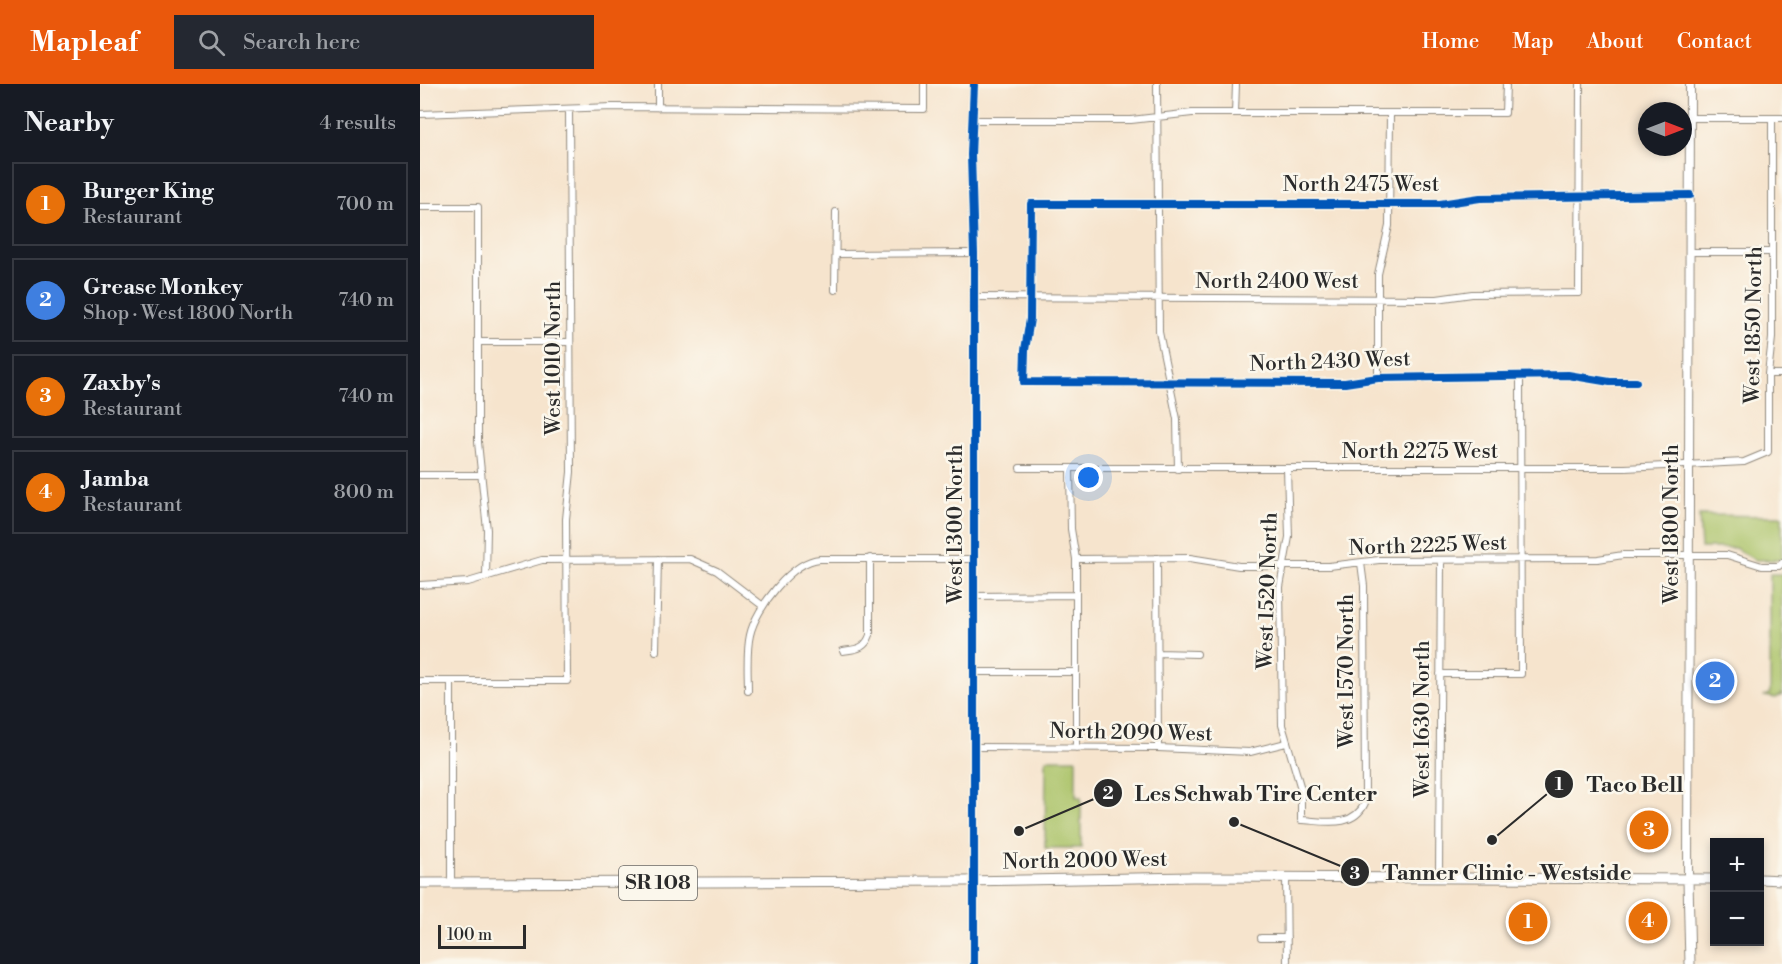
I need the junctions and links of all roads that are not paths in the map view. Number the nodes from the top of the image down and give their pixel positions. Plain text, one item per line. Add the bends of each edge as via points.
1 (658, 84) edge
2 (924, 84) edge
3 (974, 84) edge
4 (1157, 84) edge
5 (1236, 84) edge
6 (1506, 84) edge
7 (1580, 84) edge
8 (1690, 84) edge
9 (1690, 102) edge
10 (658, 108) junction
11 (570, 110) junction
12 (1236, 113) junction
13 (1390, 113) junction
14 (420, 114) edge
15 (1158, 117) junction
16 (1692, 118) edge
17 (1772, 118) junction
18 (1782, 118) edge
19 (974, 120) junction
20 (1690, 156) edge
21 (1690, 195) junction
22 (1772, 196) junction
23 (1782, 196) edge
24 (1580, 198) junction
25 (1158, 204) junction
26 (1389, 204) junction
27 (420, 207) edge
28 (836, 212) dead end
29 (1690, 252) junction
30 (1772, 252) junction
31 (974, 253) junction
32 (836, 254) junction
33 (835, 290) dead end
34 (974, 297) junction
35 (1030, 297) junction
36 (1159, 298) junction
37 (1378, 299) junction
38 (479, 342) junction
39 (570, 342) junction
40 (1768, 374) junction
41 (1782, 374) edge
42 (1520, 376) junction
43 (1378, 378) junction
44 (1636, 382) dead end
45 (1170, 383) junction
46 (1690, 464) junction
47 (1020, 468) dead end
48 (1287, 468) junction
49 (1520, 468) junction
50 (1070, 469) junction
51 (1178, 469) junction
52 (420, 475) edge
53 (481, 475) junction
54 (1690, 554) junction
55 (870, 558) junction
56 (1158, 558) junction
57 (566, 559) junction
58 (658, 559) junction
59 (974, 559) junction
60 (1076, 559) junction
61 (1441, 560) junction
62 (1520, 560) junction
63 (1361, 563) junction
64 (1283, 566) junction
65 (1781, 567) edge
66 (486, 576) junction
67 (420, 585) edge
68 (1075, 595) junction
69 (974, 596) junction
70 (764, 606) junction
71 (656, 651) dead end
72 (843, 651) dead end
73 (1158, 653) junction
74 (1197, 654) dead end
75 (974, 672) junction
76 (1076, 672) junction
77 (1440, 674) junction
78 (420, 681) edge
79 (451, 681) junction
80 (748, 691) dead end
81 (1286, 743) junction
82 (974, 747) junction
83 (1076, 748) junction
84 (1158, 748) junction
85 (1301, 820) joint
86 (1286, 877) junction
87 (1439, 877) junction
88 (1710, 879) edge
89 (1764, 879) edge
90 (1688, 880) junction
91 (1782, 880) edge
92 (975, 881) junction
93 (420, 883) edge
94 (451, 883) junction
95 (1260, 938) dead end
96 (1287, 938) junction
97 (975, 964) edge
98 (1287, 964) edge
99 (1690, 964) edge

1 - 10 street
2 - 10 street via 924,110
3 - 19 street, West 1300 North
4 - 15 street
5 - 12 street
6 - 13 street via 1505,113
7 - 24 street
8 - 9 street, West 1800 North
10 - 11 street
11 - 14 street
11 - 39 street, West 1010 North
12 - 13 street
12 - 15 street
13 - 26 street
15 - 19 street
15 - 25 street
16 - 17 street
17 - 18 street
17 - 22 street, West 1850 North
19 - 31 street, West 1300 North
20 - 21 street, West 1800 North
21 - 24 street, North 2475 West
21 - 29 street, West 1800 North
22 - 23 street
22 - 30 street, West 1850 North
24 - 26 street, North 2475 West via 1480,198 1440,204
24 - 37 street, North 2400 West via 1579,293
25 - 26 street, North 2475 West
25 - 35 street, North 2475 West via 1031,204
25 - 36 street
26 - 37 street
27 - 38 street via 478,207
28 - 32 street
29 - 30 street
29 - 46 street, West 1800 North
30 - 40 street, West 1850 North
31 - 32 street
31 - 34 street, West 1300 North
32 - 33 street
34 - 35 street, North 2400 West
34 - 59 street, West 1300 North
35 - 36 street, North 2400 West
35 - 45 street, North 2430 West via 1024,382
36 - 37 street, North 2400 West
36 - 45 street via 1161,347
37 - 43 street
38 - 39 street
38 - 53 street
39 - 57 street, West 1010 North via 571,472
40 - 41 street
40 - 46 street, West 1850 North via 1768,452 1744,462
42 - 43 street, North 2430 West
42 - 44 street, North 2430 West via 1569,375
42 - 49 street
43 - 45 street, North 2430 West via 1345,383
45 - 51 street via 1177,419
46 - 49 street, North 2275 West
46 - 54 street, West 1800 North
47 - 50 street, North 2275 West
48 - 49 street, North 2275 West
48 - 51 street, North 2275 West
48 - 64 street, West 1520 North via 1289,537
49 - 62 street
50 - 51 street, North 2275 West
50 - 60 street
52 - 53 street
53 - 66 street
54 - 62 street, North 2225 West
54 - 65 street, North 2225 West via 1727,555 1762,566
54 - 90 street, West 1800 North
55 - 59 street
55 - 70 street via 805,562 791,572
55 - 72 street via 870,635 860,649
56 - 60 street, North 2225 West
56 - 64 street, North 2225 West
56 - 73 street
57 - 58 street
57 - 66 street via 542,560
57 - 79 street, West 1010 North via 567,681
58 - 70 street via 703,563
58 - 71 street
59 - 69 street, West 1300 North
60 - 68 street
61 - 62 street, North 2225 West
61 - 63 street, North 2225 West
61 - 77 street, West 1630 North
62 - 77 street via 1521,674
63 - 64 street, North 2225 West
63 - 85 street, West 1570 North via 1365,803 1352,819
64 - 81 street, West 1520 North via 1282,725
66 - 67 street via 453,584
68 - 69 street
68 - 76 street
69 - 75 street, West 1300 North
70 - 80 street via 749,636
73 - 74 street
73 - 84 street
75 - 76 street
75 - 82 street, West 1300 North
76 - 83 street
77 - 87 street, West 1630 North
78 - 79 street
79 - 94 street
81 - 84 street, North 2090 West via 1250,752
81 - 85 street, West 1520 North via 1301,789
82 - 83 street, North 2090 West
82 - 92 street, West 1300 North
83 - 84 street, North 2090 West
86 - 87 main road, North 2000 West / SR 108
86 - 92 main road, North 2000 West / SR 108
86 - 96 street
87 - 90 main road, North 2000 West / SR 108
88 - 90 main road, North 2000 West / SR 108
89 - 91 main road
90 - 99 main road, West 1800 North
92 - 94 main road, North 2000 West / SR 108
92 - 97 street, West 1300 North
93 - 94 main road, North 2000 West / SR 108
95 - 96 street
96 - 98 street

